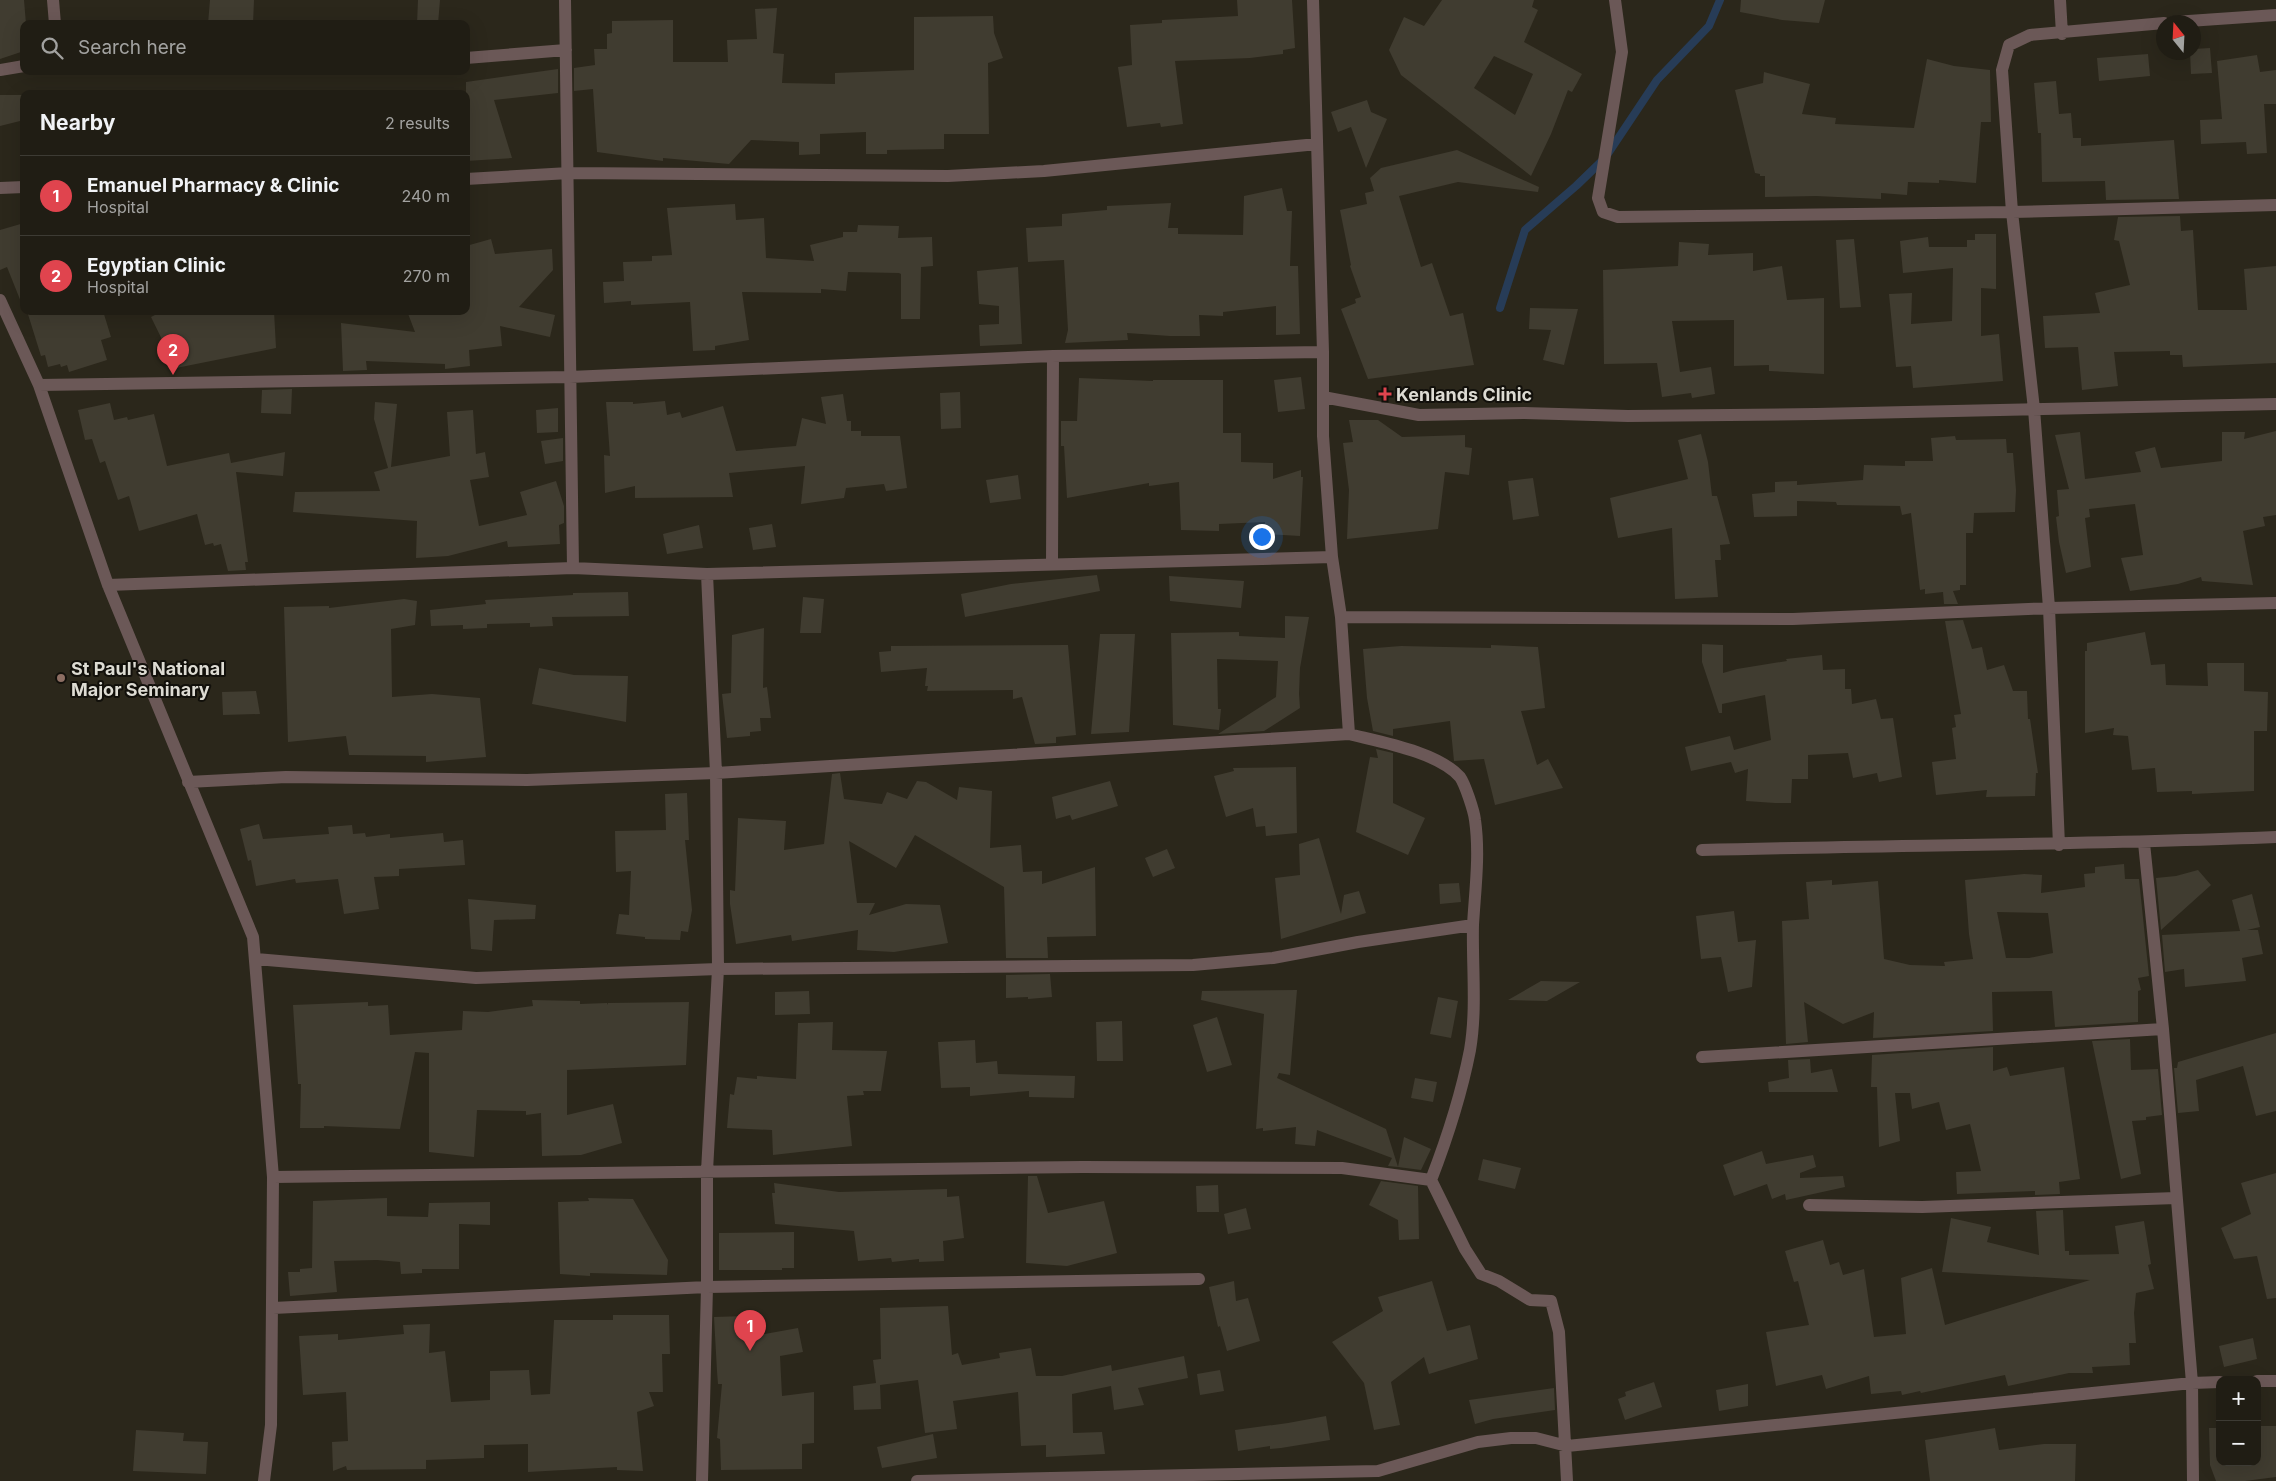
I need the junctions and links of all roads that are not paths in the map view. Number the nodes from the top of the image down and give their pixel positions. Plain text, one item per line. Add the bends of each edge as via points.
1 (53, 0) edge
2 (565, 0) edge
3 (1313, 0) edge
4 (1615, 0) edge
5 (2060, 0) edge
6 (2276, 15) edge
7 (55, 20) edge
8 (2201, 20) edge
9 (2156, 24) edge
10 (2062, 34) junction
11 (566, 50) junction
12 (470, 58) edge
13 (20, 67) edge
14 (0, 70) edge
15 (1317, 144) junction
16 (569, 174) junction
17 (470, 179) edge
18 (20, 187) edge
19 (0, 188) edge
20 (2276, 205) edge
21 (2012, 212) junction
22 (0, 300) edge
23 (1323, 352) junction
24 (1053, 356) junction
25 (570, 377) junction
26 (39, 385) junction
27 (1323, 397) junction
28 (2276, 404) edge
29 (2034, 409) junction
30 (1332, 557) junction
31 (1052, 563) junction
32 (573, 568) junction
33 (707, 574) junction
34 (108, 585) junction
35 (2276, 603) edge
36 (2049, 608) junction
37 (1341, 617) junction
38 (1349, 734) junction
39 (716, 774) junction
40 (188, 782) junction
41 (2276, 837) edge
42 (2144, 843) junction
43 (2059, 845) junction
44 (1702, 850) dead end
45 (1473, 925) junction
46 (256, 959) junction
47 (718, 969) junction
48 (2164, 1029) junction
49 (1702, 1058) dead end
50 (707, 1171) junction
51 (274, 1177) junction
52 (1431, 1180) junction
53 (2176, 1198) junction
54 (1809, 1205) dead end
55 (1199, 1279) dead end
56 (707, 1287) junction
57 (273, 1308) junction
58 (2261, 1381) edge
59 (2276, 1381) edge
60 (2216, 1382) edge
61 (2192, 1383) junction
62 (1567, 1446) junction
63 (264, 1481) edge
64 (702, 1481) edge
65 (917, 1481) edge
66 (1568, 1481) edge
67 (2193, 1481) edge

1 - 7 street
2 - 11 street
3 - 15 street
4 - 21 street via 1622,52 1598,198 1603,212 1618,217
5 - 10 street
6 - 8 street
9 - 10 street
10 - 21 street via 2030,35 2009,45 2002,70
11 - 12 street
11 - 16 street
13 - 14 street
15 - 16 street via 1044,171 948,176
15 - 23 street
16 - 17 street
16 - 25 street
18 - 19 street
20 - 21 street
21 - 29 street
22 - 26 street
23 - 24 street
23 - 27 street
24 - 25 street
24 - 31 street
25 - 26 street
25 - 32 street
26 - 34 street
27 - 29 street via 1419,415 1524,413 1628,416
27 - 30 street
28 - 29 street
29 - 36 street
30 - 31 street
30 - 37 street
31 - 33 street
32 - 33 street
32 - 34 street
33 - 39 street
34 - 40 street
35 - 36 street
36 - 37 street via 1793,619
36 - 43 street
37 - 38 street
38 - 39 street
38 - 45 street via 1402,746 1448,766 1461,779 1475,818 1477,877
39 - 40 street via 527,780 286,778
39 - 47 street
40 - 46 street via 253,937
41 - 42 street
42 - 43 street
42 - 48 street
43 - 44 street
45 - 47 street via 1273,958 1193,965
45 - 52 street via 1470,1048 1455,1118
46 - 47 street via 476,978
46 - 51 street
47 - 50 street
48 - 49 street
48 - 53 street
50 - 51 street
50 - 52 street via 1342,1168
50 - 56 street
51 - 57 street
52 - 62 street via 1481,1274 1530,1300 1551,1301 1559,1332
53 - 54 street via 1922,1207
53 - 61 street
55 - 56 street
56 - 57 street
56 - 64 street
57 - 63 street via 271,1425
58 - 59 street
60 - 61 street
61 - 62 street
61 - 67 street
62 - 65 street via 1536,1438 1478,1442 1378,1471
62 - 66 street

